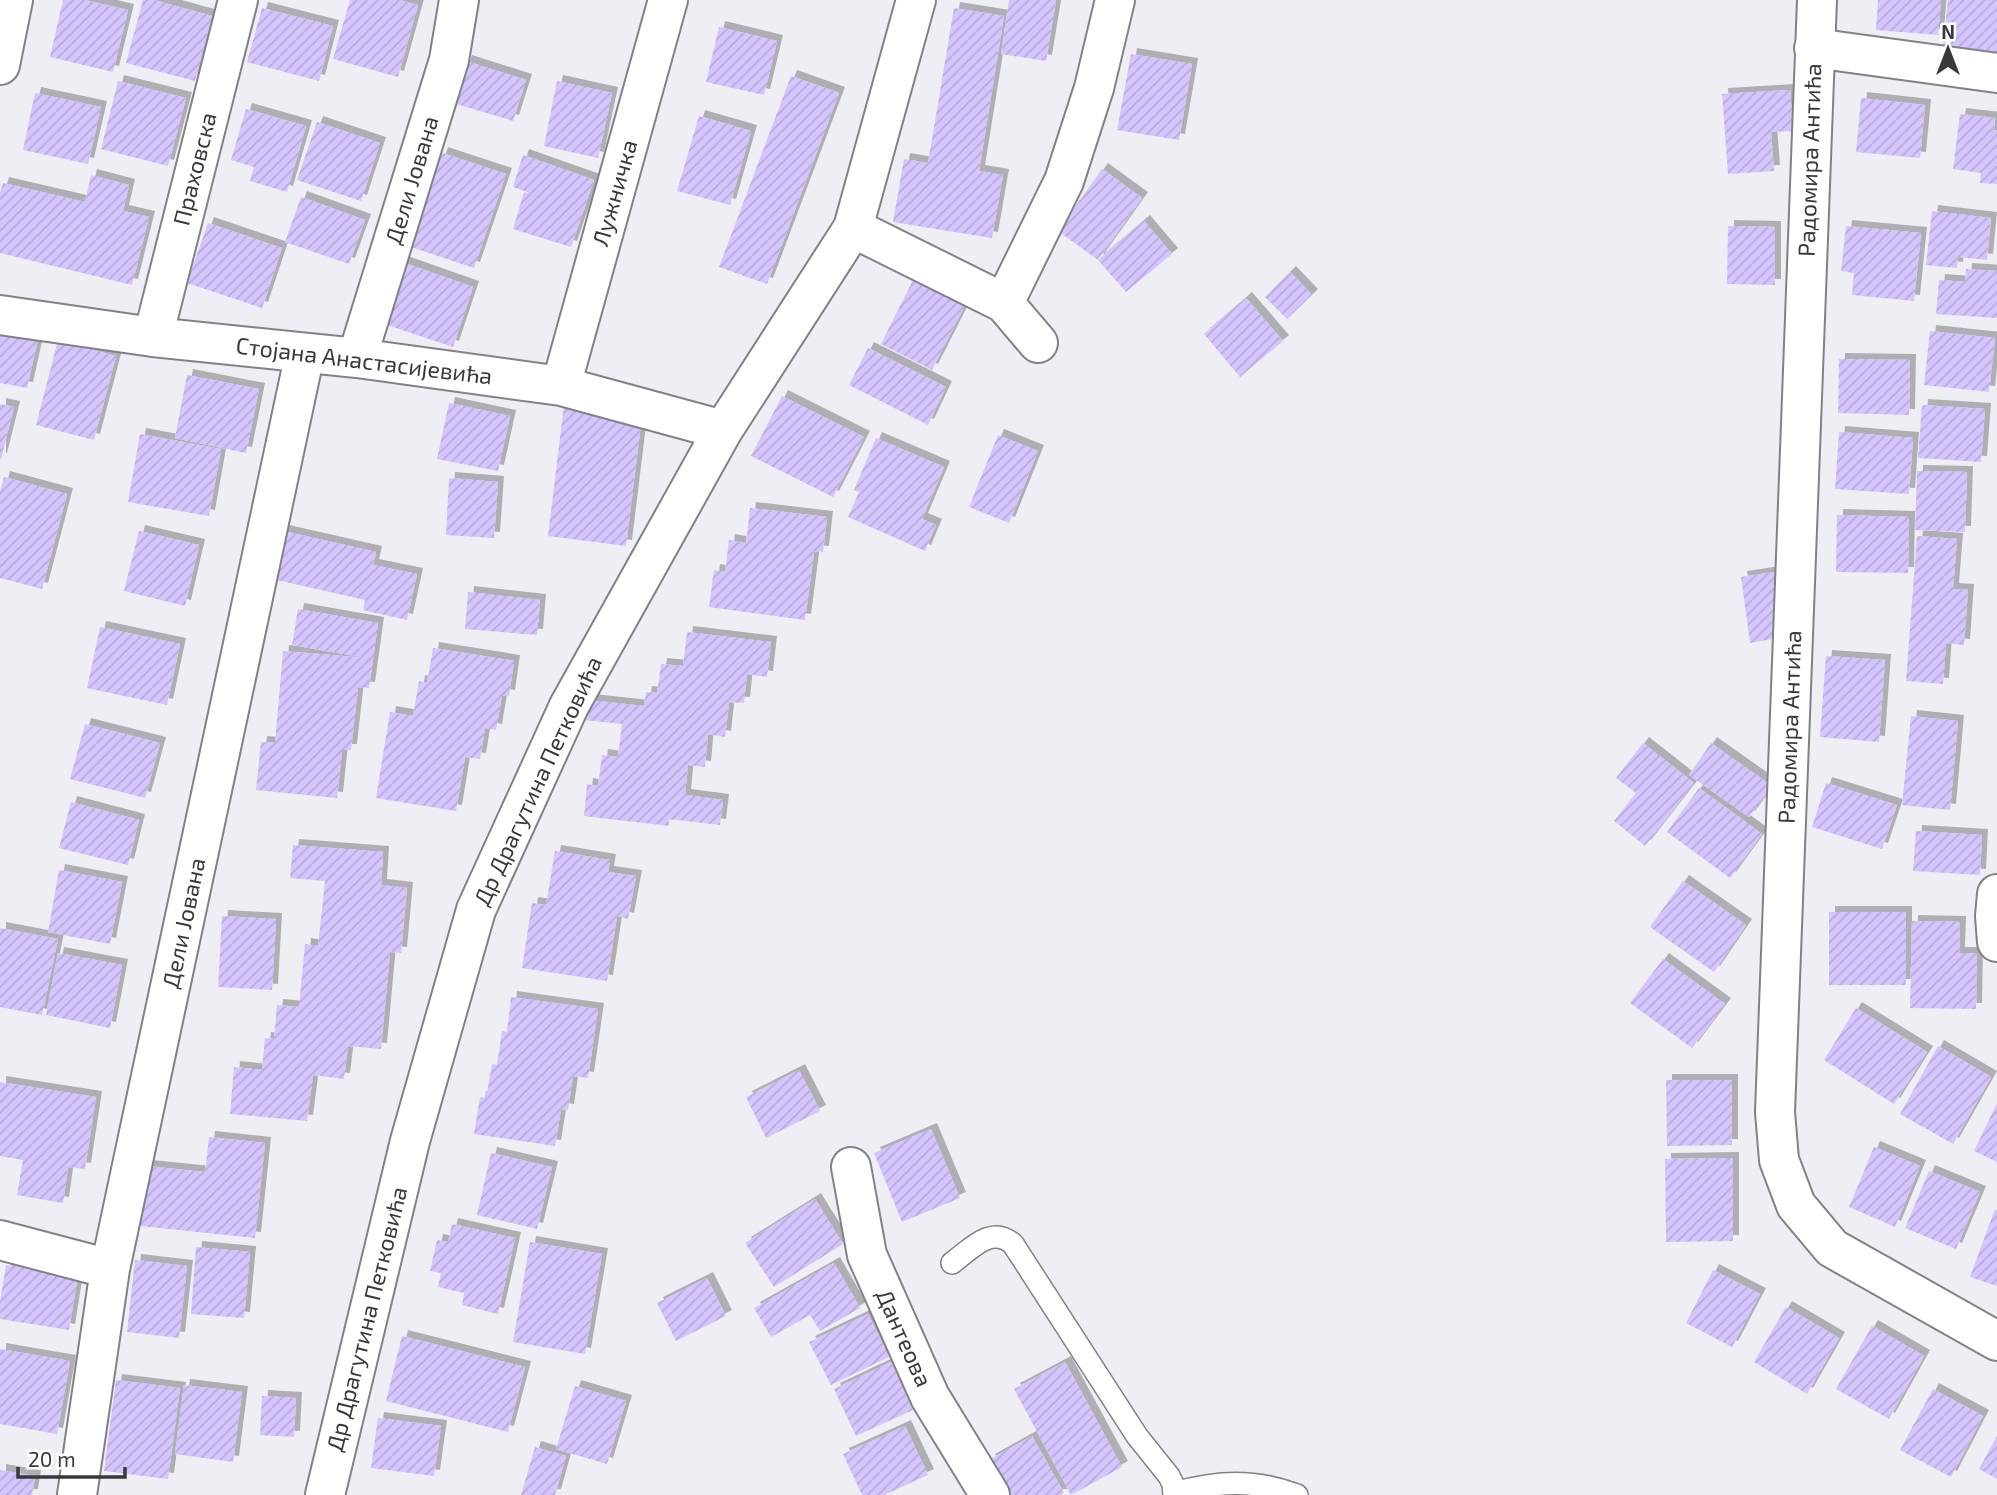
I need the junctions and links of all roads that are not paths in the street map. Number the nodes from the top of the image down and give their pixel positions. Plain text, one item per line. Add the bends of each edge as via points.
1 (13, 0) edge
2 (238, 0) edge
3 (459, 0) edge
4 (668, 0) edge
5 (916, 0) edge
6 (1115, 0) edge
7 (1817, 0) edge
8 (1814, 48) junction
9 (0, 65) edge
10 (1997, 73) edge
11 (853, 228) junction
12 (1004, 303) junction
13 (0, 315) edge
14 (153, 337) junction
15 (1038, 343) dead end
16 (305, 353) junction
17 (357, 358) junction
18 (561, 386) junction
19 (723, 430) junction
20 (1997, 894) edge
21 (1997, 942) edge
22 (851, 1167) dead end
23 (0, 1240) edge
24 (952, 1263) dead end
25 (110, 1269) junction
26 (1997, 1341) edge
27 (1174, 1494) edge
28 (77, 1495) edge
29 (325, 1495) edge
30 (990, 1495) edge
31 (1297, 1495) edge

1 - 9 street
2 - 14 street, Праховска
3 - 17 street, Дели Јована via 449,60
4 - 18 street, Лужничка
5 - 11 street, Др Драгутина Петковића
6 - 12 street via 1094,88 1064,181
7 - 8 street, Радомира Антића
8 - 10 street
8 - 26 street, Радомира Антића via 1775,1112 1779,1160 1796,1205 1832,1248
11 - 12 street
11 - 19 street, Др Драгутина Петковића
12 - 15 street
13 - 14 street, Стојана Анастасијевића
14 - 16 street, Стојана Анастасијевића
16 - 17 street, Стојана Анастасијевића
16 - 25 street, Дели Јована
17 - 18 street, Стојана Анастасијевића
18 - 19 street, Стојана Анастасијевића
19 - 29 street, Др Драгутина Петковића via 569,706 476,910 410,1141
20 - 21 street
22 - 30 street, Дантеова via 867,1255 930,1397
23 - 25 street
24 - 27 lane via 985,1238 1001,1237 1013,1244 1137,1436 1169,1476
25 - 28 street, Дели Јована
27 - 31 lane via 1235,1482

